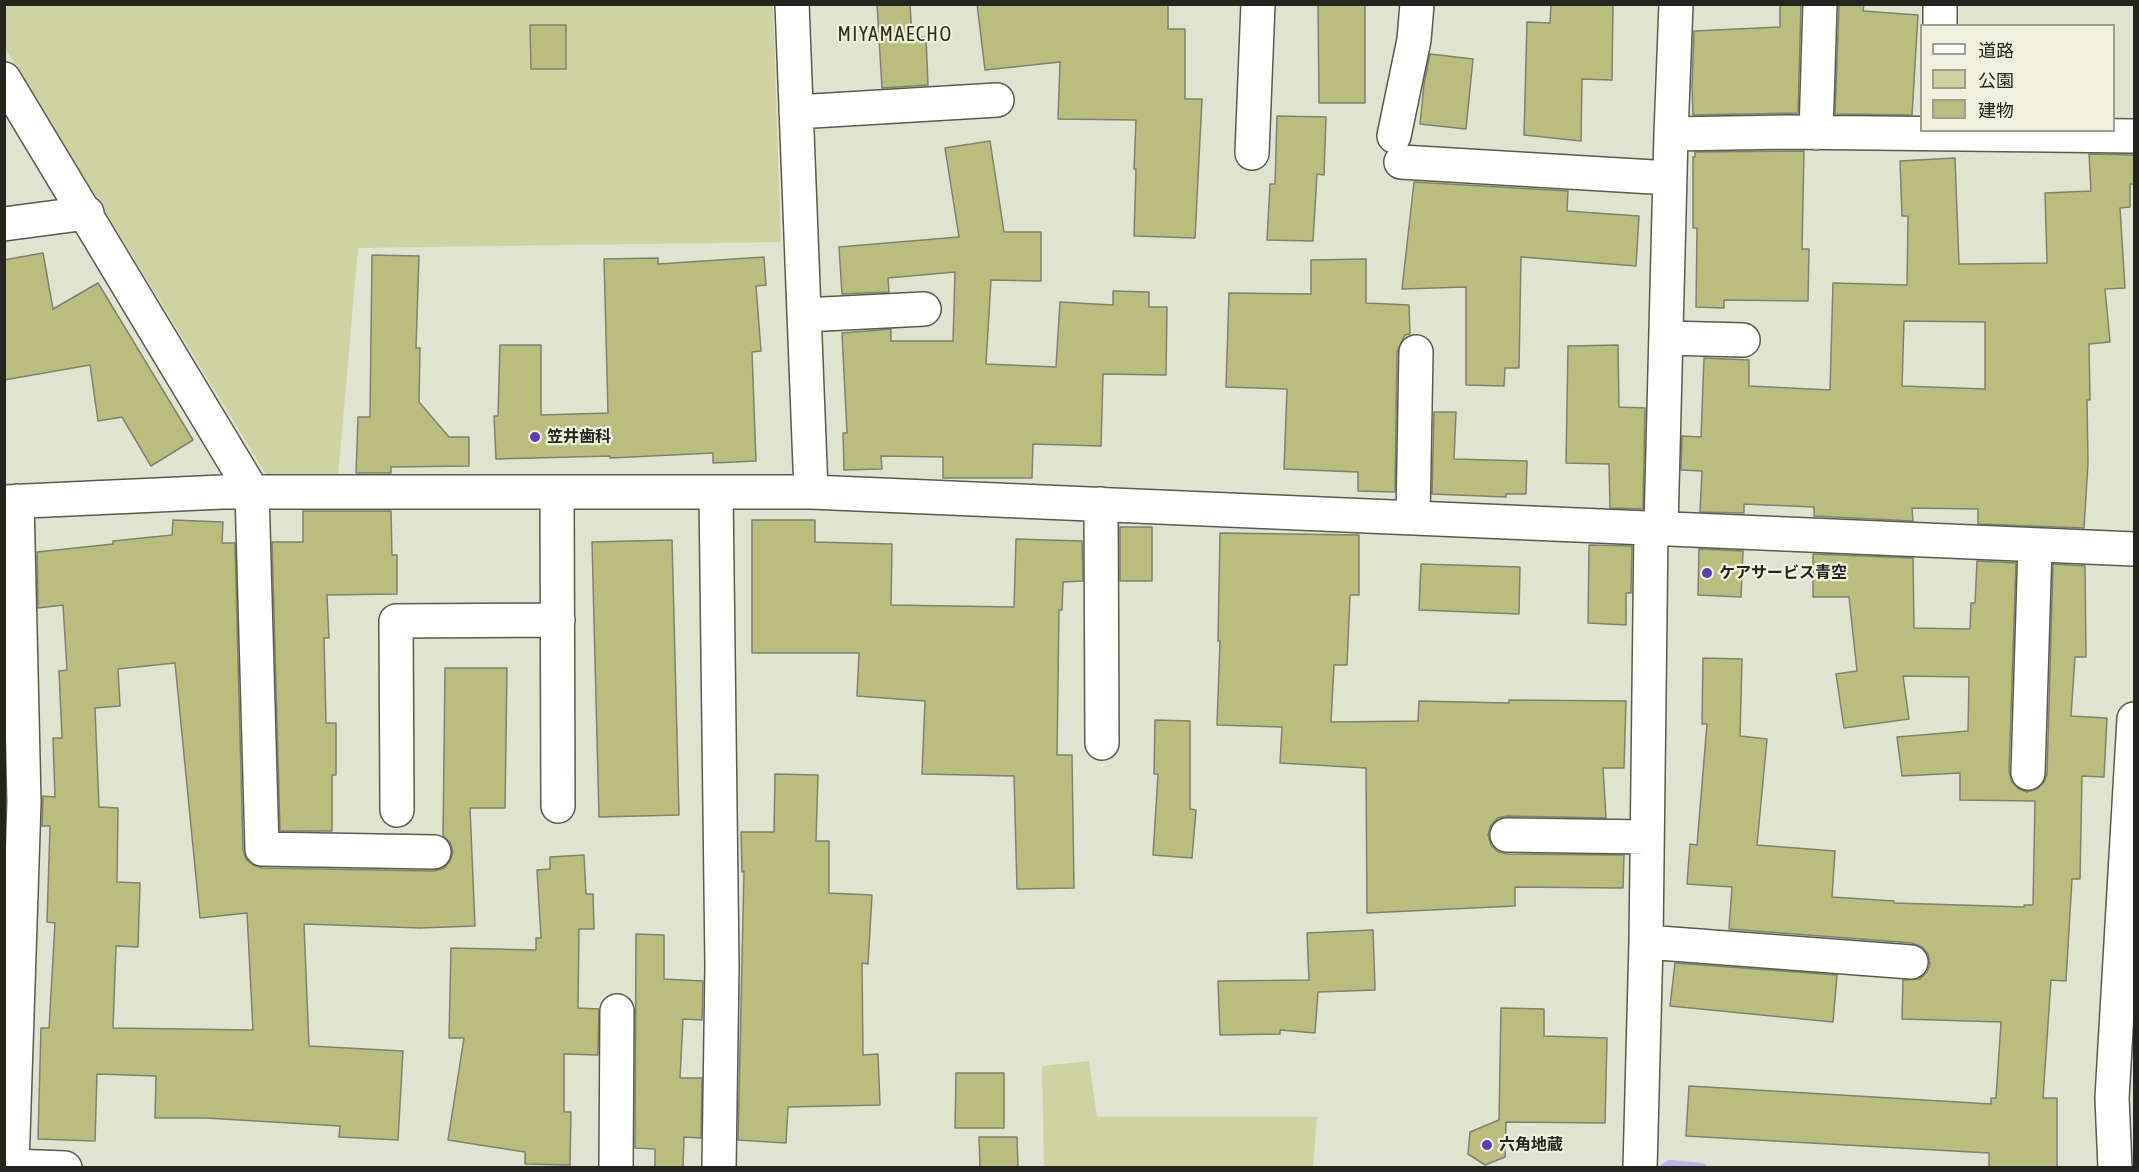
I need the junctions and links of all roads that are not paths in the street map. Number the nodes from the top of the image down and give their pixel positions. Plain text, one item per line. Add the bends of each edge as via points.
1 (792, 4) edge
2 (1258, 4) edge
3 (1417, 4) edge
4 (1676, 4) edge
5 (1820, 4) edge
6 (1940, 4) edge
7 (1940, 24) edge
8 (4, 79) edge
9 (997, 100) dead end
10 (796, 111) junction
11 (1802, 133) junction
12 (1940, 133) edge
13 (1671, 134) junction
14 (2134, 136) edge
15 (1252, 153) dead end
16 (1670, 178) junction
17 (87, 213) junction
18 (4, 224) edge
19 (924, 309) dead end
20 (804, 315) junction
21 (1667, 338) junction
22 (1743, 340) dead end
23 (1416, 352) dead end
24 (252, 491) junction
25 (557, 492) junction
26 (811, 492) junction
27 (716, 493) junction
28 (11, 502) edge
29 (1101, 504) junction
30 (1413, 517) junction
31 (1656, 528) junction
32 (2035, 546) junction
33 (2134, 549) edge
34 (558, 620) junction
35 (2134, 719) edge
36 (1102, 743) dead end
37 (14, 763) edge
38 (2028, 773) dead end
39 (558, 806) dead end
40 (397, 810) dead end
41 (1507, 835) dead end
42 (1647, 837) junction
43 (434, 852) dead end
44 (1646, 942) junction
45 (1911, 962) dead end
46 (617, 1011) dead end
47 (11, 1022) edge
48 (9, 1087) edge
49 (12, 1167) edge
50 (65, 1167) edge
51 (616, 1167) edge
52 (719, 1167) edge
53 (1640, 1167) edge
54 (2115, 1167) edge

1 - 10 street
2 - 15 street
3 - 16 street via 1397,149
4 - 13 street
5 - 11 street
6 - 7 street
8 - 17 street
9 - 10 street
10 - 20 street
11 - 12 street
11 - 13 street
12 - 14 street
13 - 16 street
16 - 21 street
17 - 18 street
17 - 24 street
19 - 20 street
20 - 26 street
21 - 22 street
21 - 31 street
23 - 30 street
24 - 25 street
24 - 28 street
24 - 43 street via 262,849
25 - 27 street
25 - 34 street
26 - 27 street
26 - 29 street
27 - 52 street via 722,966
28 - 37 street
29 - 30 street
29 - 36 street
30 - 31 street
31 - 32 street
31 - 42 street
32 - 33 street
32 - 38 street
34 - 39 street
34 - 40 street via 396,621
35 - 54 street via 2112,1098
37 - 47 street via 24,802
41 - 42 street
42 - 44 street
44 - 45 street
44 - 53 street
46 - 51 street
47 - 48 street
48 - 49 street
49 - 50 street

